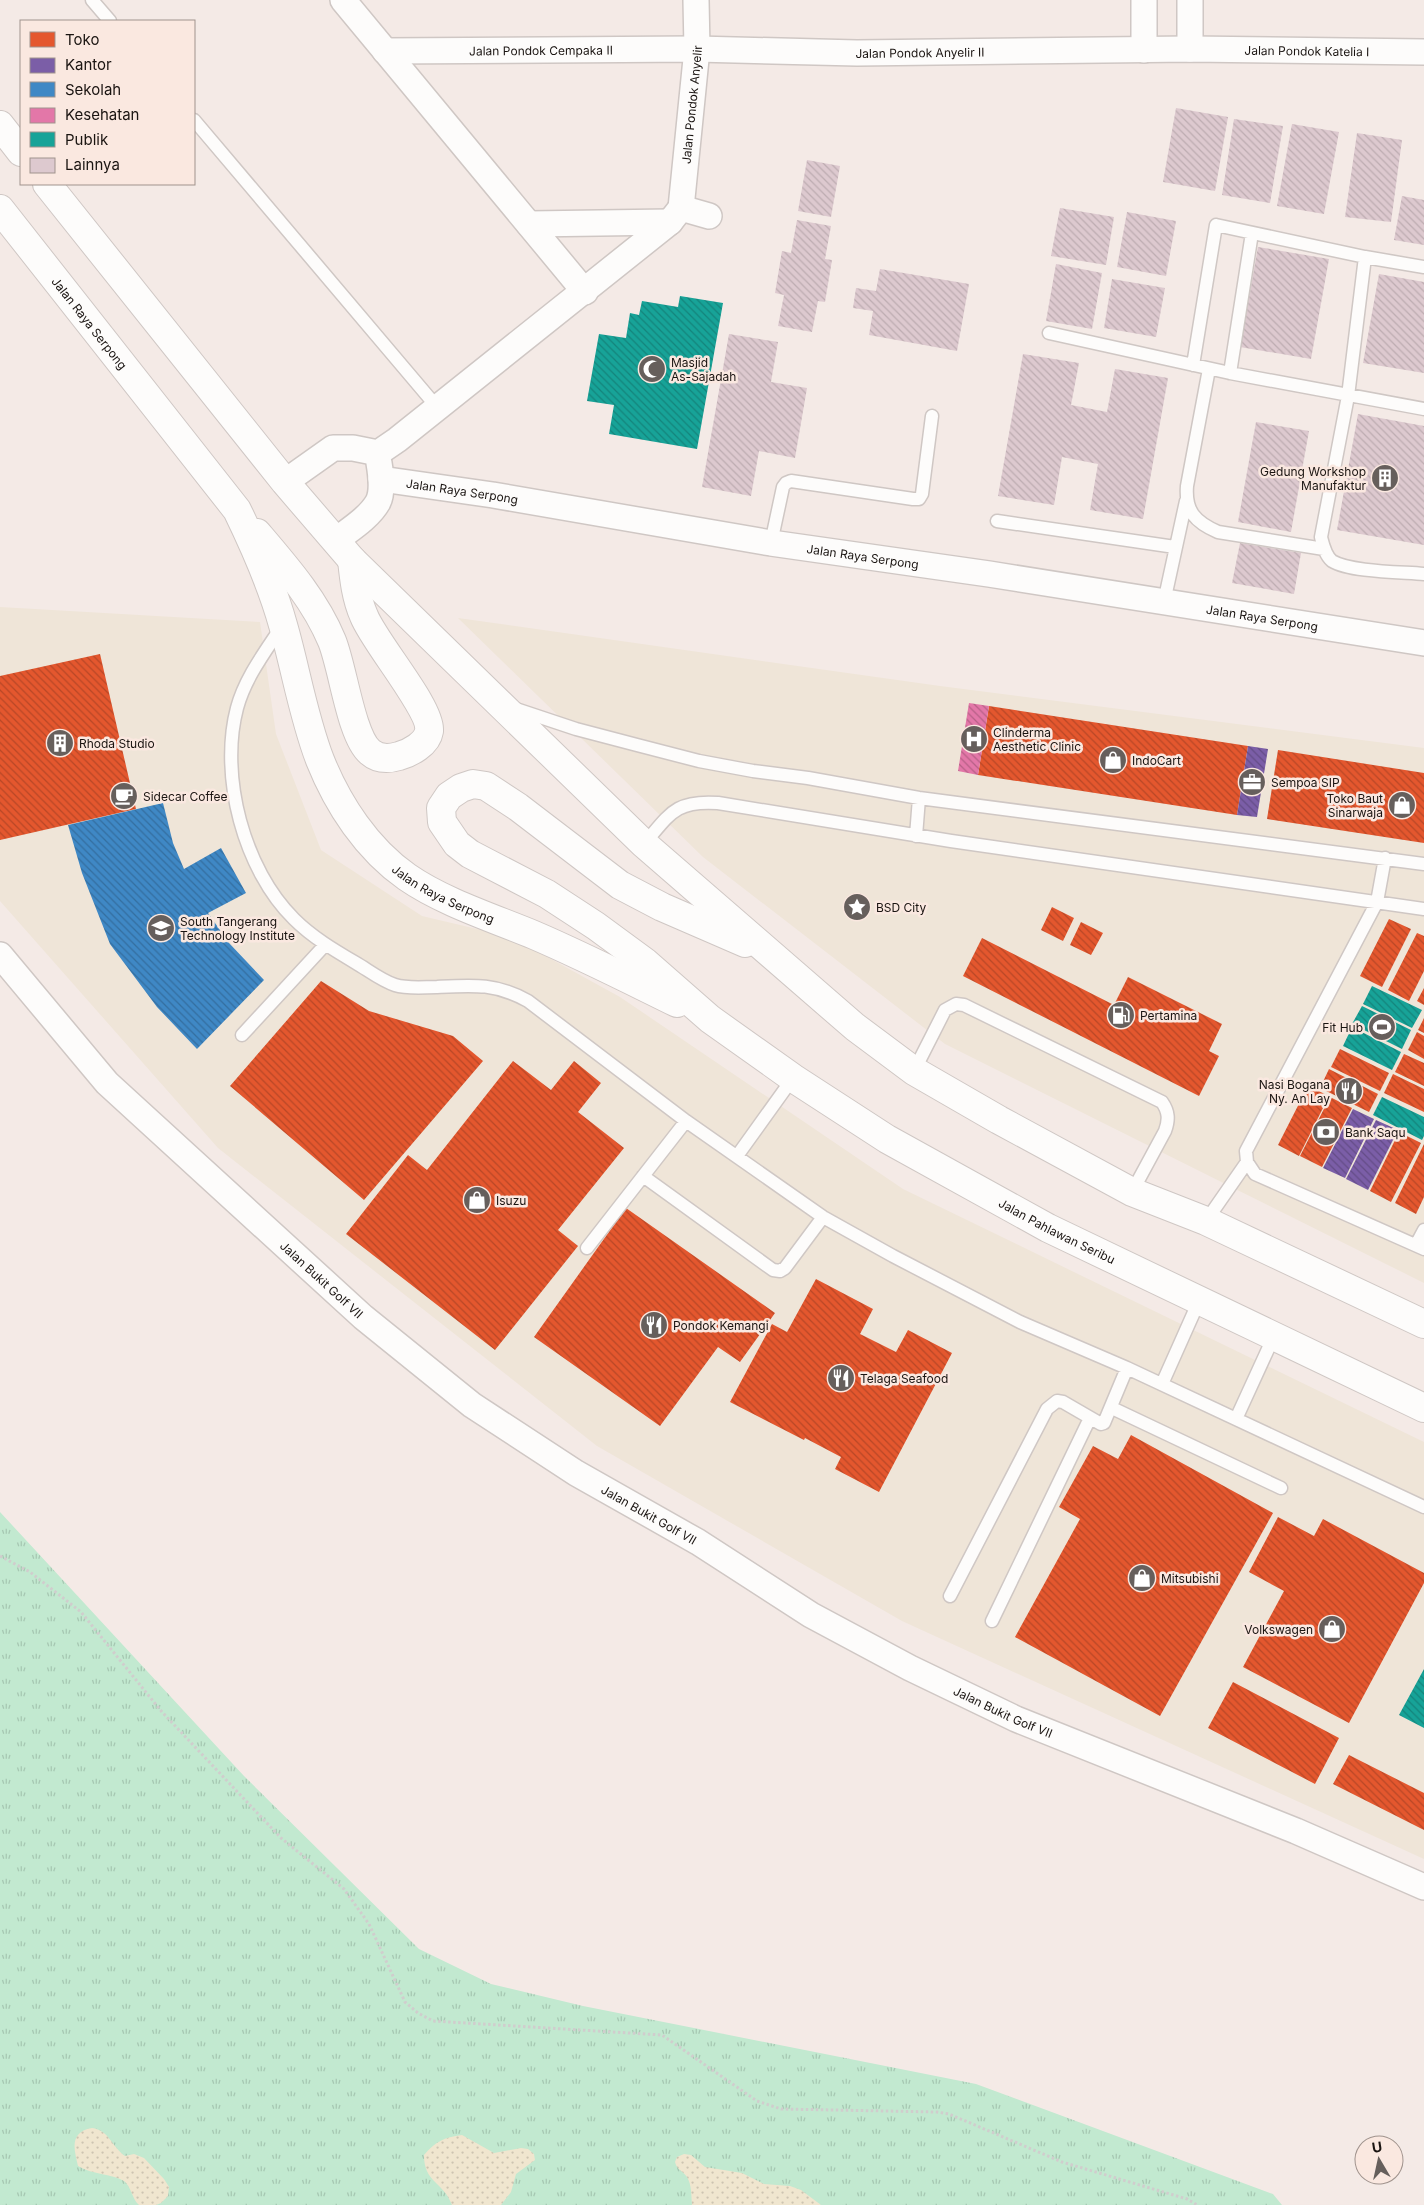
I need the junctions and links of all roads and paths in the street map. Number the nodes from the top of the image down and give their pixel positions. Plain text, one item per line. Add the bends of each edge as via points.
1 (92, 0) edge
2 (343, 0) edge
3 (696, 0) edge
4 (1144, 0) edge
5 (1190, 0) edge
6 (109, 20) edge
7 (697, 49) junction
8 (1190, 49) junction
9 (1144, 50) junction
10 (385, 51) junction
11 (1424, 52) edge
12 (195, 121) edge
13 (0, 125) edge
14 (20, 151) edge
15 (48, 185) edge
16 (0, 208) edge
17 (676, 215) junction
18 (709, 216) dead end
19 (529, 224) junction
20 (1252, 233) junction
21 (1365, 257) junction
22 (1424, 267) edge
23 (585, 292) junction
24 (1049, 333) dead end
25 (1193, 365) junction
26 (1209, 369) junction
27 (1230, 373) junction
28 (1348, 396) junction
29 (437, 407) junction
30 (1424, 409) edge
31 (932, 416) dead end
32 (378, 453) junction
33 (381, 479) junction
34 (285, 482) junction
35 (1186, 501) junction
36 (237, 510) junction
37 (997, 521) dead end
38 (772, 543) junction
39 (1175, 547) junction
40 (1324, 549) junction
41 (343, 551) junction
42 (1424, 574) edge
43 (1164, 602) junction
44 (283, 624) junction
45 (1424, 643) edge
46 (499, 703) junction
47 (919, 798) junction
48 (916, 836) junction
49 (644, 844) junction
50 (1386, 858) junction
51 (1424, 864) edge
52 (1378, 902) junction
53 (1424, 909) edge
54 (325, 946) junction
55 (769, 953) junction
56 (0, 956) edge
57 (710, 1020) junction
58 (242, 1035) dead end
59 (914, 1071) junction
60 (793, 1078) junction
61 (686, 1121) junction
62 (737, 1156) junction
63 (1247, 1162) junction
64 (643, 1176) junction
65 (1132, 1192) junction
66 (823, 1217) junction
67 (1206, 1221) junction
68 (1424, 1230) edge
69 (1420, 1247) edge
70 (587, 1248) dead end
71 (1199, 1301) junction
72 (1424, 1324) edge
73 (1274, 1336) junction
74 (1127, 1368) junction
75 (1162, 1384) junction
76 (1112, 1408) junction
77 (1424, 1408) edge
78 (1090, 1418) junction
79 (1236, 1418) junction
80 (1281, 1488) dead end
81 (1424, 1507) edge
82 (0, 1556) edge
83 (950, 1596) dead end
84 (992, 1621) dead end
85 (1424, 1887) edge
86 (1197, 2205) edge

1 - 6 lane
2 - 10 street
3 - 7 street, Jalan Pondok Anyelir
4 - 9 street
5 - 8 street
7 - 9 street, Jalan Pondok Anyelir II via 857,53
7 - 10 street, Jalan Pondok Cempaka II
7 - 17 street, Jalan Pondok Anyelir
8 - 9 street, Jalan Pondok Anyelir II
8 - 11 street, Jalan Pondok Katelia I
10 - 19 street
12 - 29 lane
13 - 14 main road
15 - 34 main road
16 - 36 main road, Jalan Raya Serpong
17 - 18 street
17 - 19 street
17 - 23 street
19 - 23 street
20 - 21 lane
20 - 25 lane via 1216,225
20 - 27 lane
21 - 22 lane
21 - 28 lane
23 - 29 street
24 - 25 lane
25 - 26 lane
26 - 27 lane
26 - 35 lane
27 - 28 lane
28 - 30 lane
28 - 40 lane via 1321,537
29 - 32 street
31 - 38 lane via 919,498 913,500 791,481 783,487
32 - 33 street
32 - 34 street via 333,448
33 - 38 street, Jalan Raya Serpong
33 - 41 street via 378,501 361,520
34 - 41 main road
35 - 39 lane
35 - 40 lane via 1192,514 1206,527 1218,532
36 - 41 main road via 293,574 319,613 340,664 363,744 380,758 392,758 425,741 430,730 419,703 364,617
36 - 44 main road, Jalan Raya Serpong via 259,554
37 - 39 lane
38 - 43 street, Jalan Raya Serpong
39 - 43 lane
40 - 42 lane via 1331,560 1346,567
41 - 46 main road
43 - 45 street, Jalan Raya Serpong
44 - 54 lane via 251,674 237,708 231,742 235,800 254,858 269,887 293,918
44 - 57 main road, Jalan Raya Serpong via 306,719 320,761 342,804 370,844 407,877 464,908 534,935
46 - 47 lane via 576,729 699,761
46 - 49 main road
47 - 48 lane
47 - 50 lane
48 - 49 lane via 696,802 679,808
48 - 52 lane
49 - 55 main road
50 - 51 lane
50 - 52 lane
52 - 53 lane
52 - 63 lane via 1246,1151
54 - 58 lane
54 - 61 lane via 395,985 419,988 486,986 510,991 528,1001
55 - 57 main road via 662,907 620,885 518,806 486,786 473,784 450,796 441,808 442,822 457,844 596,926 645,962
55 - 59 main road via 855,1027
56 - 85 street, Jalan Bukit Golf VII via 107,1083 363,1317 472,1405 560,1462 698,1542 811,1615 910,1668 1016,1719 1296,1831
57 - 60 main road, Jalan Pahlawan Seribu
59 - 65 main road
59 - 65 lane via 944,1010 956,1004 964,1005 1162,1102 1168,1110 1165,1131
60 - 62 lane
60 - 71 main road, Jalan Pahlawan Seribu via 888,1139 1031,1219
61 - 62 lane
61 - 64 lane
62 - 66 lane
63 - 67 lane
63 - 69 lane via 1255,1174
64 - 66 lane via 773,1270 785,1268
64 - 70 lane
65 - 67 main road
66 - 74 lane via 1020,1322
67 - 72 main road
68 - 69 lane
71 - 73 main road, Jalan Pahlawan Seribu
71 - 75 lane
73 - 77 main road, Jalan Pahlawan Seribu
73 - 79 lane
74 - 75 lane
74 - 76 lane
75 - 79 lane
76 - 78 lane via 1104,1423
76 - 80 lane
78 - 83 lane via 1063,1402 1056,1401 1047,1410
78 - 84 lane
79 - 81 lane
82 - 86 path via 30,1572 81,1612 162,1712 274,1831 344,1889 369,1924 405,2002 418,2013 433,2021 662,2035 757,2101 781,2109 949,2114 1062,2162 1187,2199

